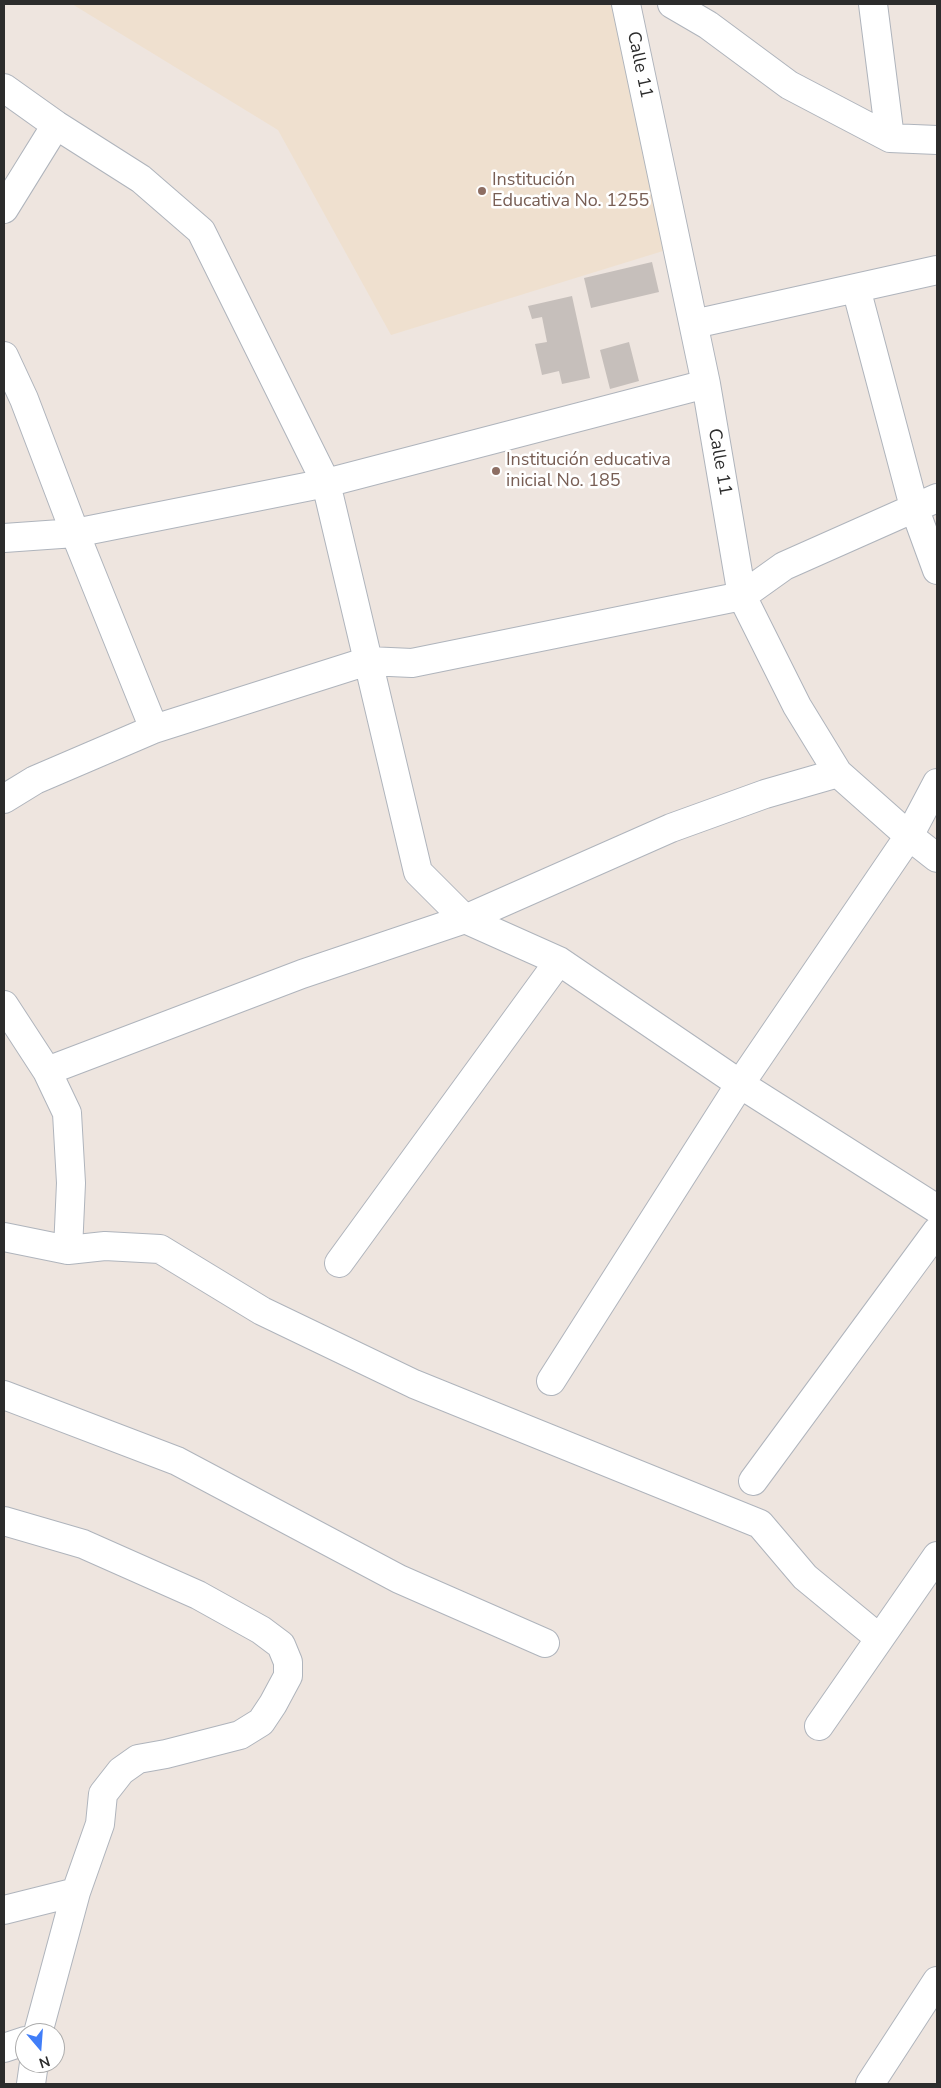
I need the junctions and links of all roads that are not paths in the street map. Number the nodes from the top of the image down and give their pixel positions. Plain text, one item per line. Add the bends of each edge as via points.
1 (626, 4) edge
2 (672, 4) edge
3 (872, 4) edge
4 (4, 88) edge
5 (56, 124) junction
6 (890, 138) junction
7 (937, 140) edge
8 (4, 209) edge
9 (937, 270) edge
10 (856, 288) junction
11 (694, 324) junction
12 (4, 356) edge
13 (706, 384) junction
14 (326, 483) junction
15 (926, 502) edge
16 (75, 533) junction
17 (4, 538) edge
18 (937, 570) edge
19 (742, 596) junction
20 (368, 661) junction
21 (154, 729) junction
22 (838, 773) junction
23 (937, 783) edge
24 (4, 799) edge
25 (908, 836) junction
26 (937, 858) edge
27 (465, 919) junction
28 (558, 961) junction
29 (4, 1005) edge
30 (47, 1071) junction
31 (740, 1084) junction
32 (937, 1210) edge
33 (937, 1231) edge
34 (4, 1237) edge
35 (68, 1250) junction
36 (339, 1263) dead end
37 (552, 1381) dead end
38 (4, 1395) edge
39 (753, 1481) dead end
40 (4, 1521) edge
41 (937, 1556) edge
42 (879, 1638) junction
43 (545, 1643) dead end
44 (819, 1726) dead end
45 (76, 1892) junction
46 (4, 1910) edge
47 (937, 1981) edge
48 (41, 2023) edge
49 (870, 2084) edge

1 - 11 street, Calle 11
2 - 6 street via 708,25 789,85
3 - 6 street
4 - 5 street
5 - 8 street
5 - 14 street via 141,180 202,231
6 - 7 street
9 - 10 street
10 - 11 street
10 - 15 street
11 - 13 street, Calle 11
12 - 16 street via 24,399
13 - 14 street
13 - 19 street, Calle 11
14 - 16 street
14 - 20 street
15 - 18 street
15 - 19 street via 784,566
16 - 17 street
16 - 21 street
19 - 20 street via 412,663
19 - 22 street, Calle 11 via 797,706
20 - 21 street
20 - 27 street via 418,872
21 - 24 street via 35,780
22 - 25 street, Calle 11
22 - 27 street via 765,794 671,828
23 - 25 street
25 - 26 street, Calle 11
25 - 31 street
27 - 28 street
27 - 30 street via 302,974
28 - 31 street
28 - 36 street
29 - 30 street
30 - 35 street via 67,1113 71,1184
31 - 32 street
31 - 37 street
33 - 39 street
34 - 35 street
35 - 42 street via 105,1246 160,1249 262,1311 414,1384 760,1524 805,1577
38 - 43 street via 177,1461 399,1579
40 - 45 street via 83,1544 198,1595 261,1630 281,1645 288,1662 288,1676 261,1722 240,1735 138,1759 121,1771 103,1794 100,1824
41 - 42 street
42 - 44 street
45 - 46 street
45 - 48 street
47 - 49 street

